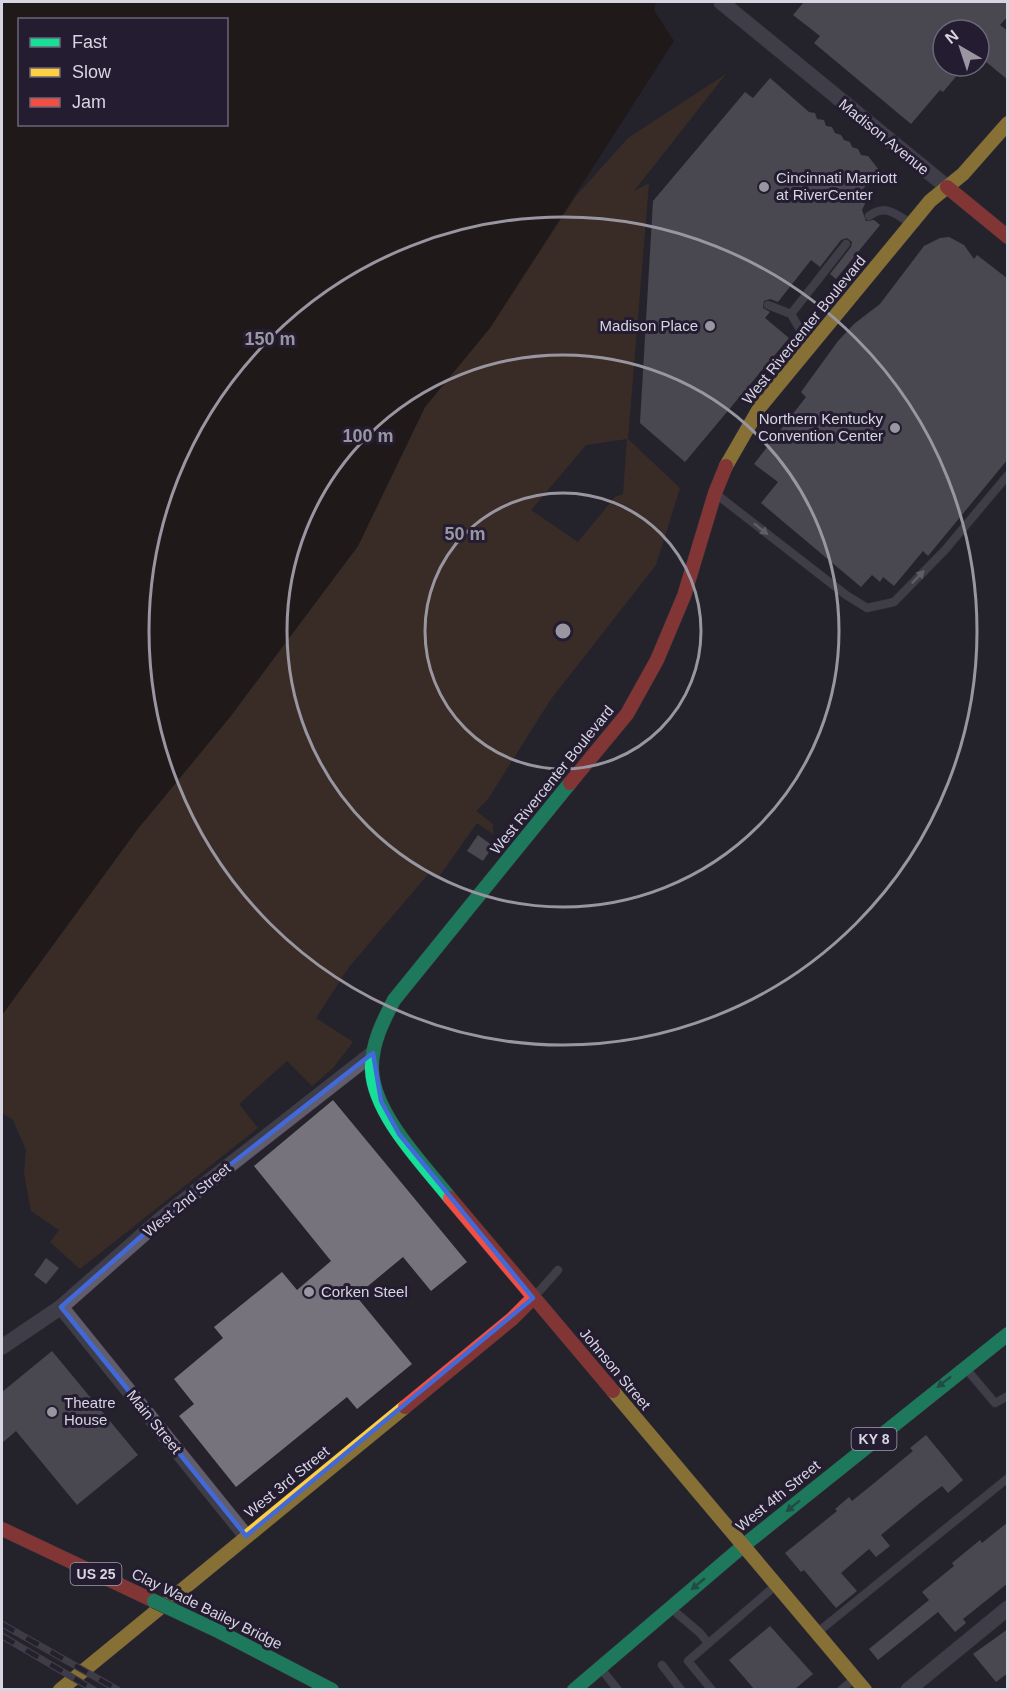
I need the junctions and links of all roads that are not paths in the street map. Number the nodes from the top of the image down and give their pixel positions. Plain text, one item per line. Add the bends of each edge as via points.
1 (721, 2) edge
2 (1008, 123) edge
3 (947, 187) junction
4 (870, 216) dead end
5 (911, 224) junction
6 (1008, 237) edge
7 (846, 244) dead end
8 (768, 305) dead end
9 (791, 314) junction
10 (815, 342) junction
11 (1008, 475) edge
12 (715, 493) junction
13 (373, 1053) junction
14 (558, 1270) dead end
15 (533, 1298) junction
16 (61, 1307) junction
17 (1008, 1334) edge
18 (2, 1347) edge
19 (964, 1367) junction
20 (1008, 1396) edge
21 (1008, 1478) edge
22 (2, 1529) edge
23 (246, 1536) junction
24 (743, 1546) junction
25 (776, 1585) junction
26 (670, 1608) junction
27 (1008, 1608) edge
28 (817, 1633) junction
29 (708, 1643) junction
30 (662, 1665) dead end
31 (599, 1667) junction
32 (855, 1678) junction
33 (60, 1689) edge
34 (332, 1689) edge
35 (574, 1689) edge
36 (618, 1689) edge
37 (681, 1689) edge
38 (712, 1689) edge
39 (841, 1689) edge
40 (865, 1689) edge
41 (908, 1689) edge

1 - 3 street, Madison Avenue
2 - 3 street, West Rivercenter Boulevard
3 - 5 street, West Rivercenter Boulevard
3 - 6 street, Madison Avenue
4 - 5 lane via 878,210 890,210
5 - 10 street, West Rivercenter Boulevard
7 - 9 lane
8 - 9 lane
9 - 10 lane via 802,333
10 - 12 street, West Rivercenter Boulevard via 760,407
12 -> 11 lane via 846,596 867,608 894,602 945,550
12 - 13 street, West Rivercenter Boulevard via 684,597 657,660 627,714 394,1000 378,1030
13 - 15 street, Johnson Street via 372,1070 381,1101 399,1134
13 - 16 street, West 2nd Street via 162,1218
14 - 15 lane
15 - 23 street, West 3rd Street
15 - 24 street, Johnson Street
16 - 18 street, West 2nd Street
16 - 23 street, Main Street
17 - 19 street, West 4th Street / KY 8
19 - 20 lane via 995,1402
19 -> 24 street, West 4th Street / KY 8
21 - 28 lane
22 - 34 street, Clay Wade Bailey Bridge / US 25, bridge
23 - 33 street, West 3rd Street
24 - 25 street, Johnson Street
24 -> 26 street, West 4th Street / KY 8
25 - 28 street, Johnson Street
25 - 29 lane
26 - 29 lane
26 - 31 street, West 4th Street / KY 8
27 - 41 street
28 - 32 street, Johnson Street
29 - 38 lane via 688,1661
30 - 37 lane
31 - 35 street, West 4th Street / KY 8
31 - 36 lane
32 - 39 lane
32 - 40 street, Johnson Street

